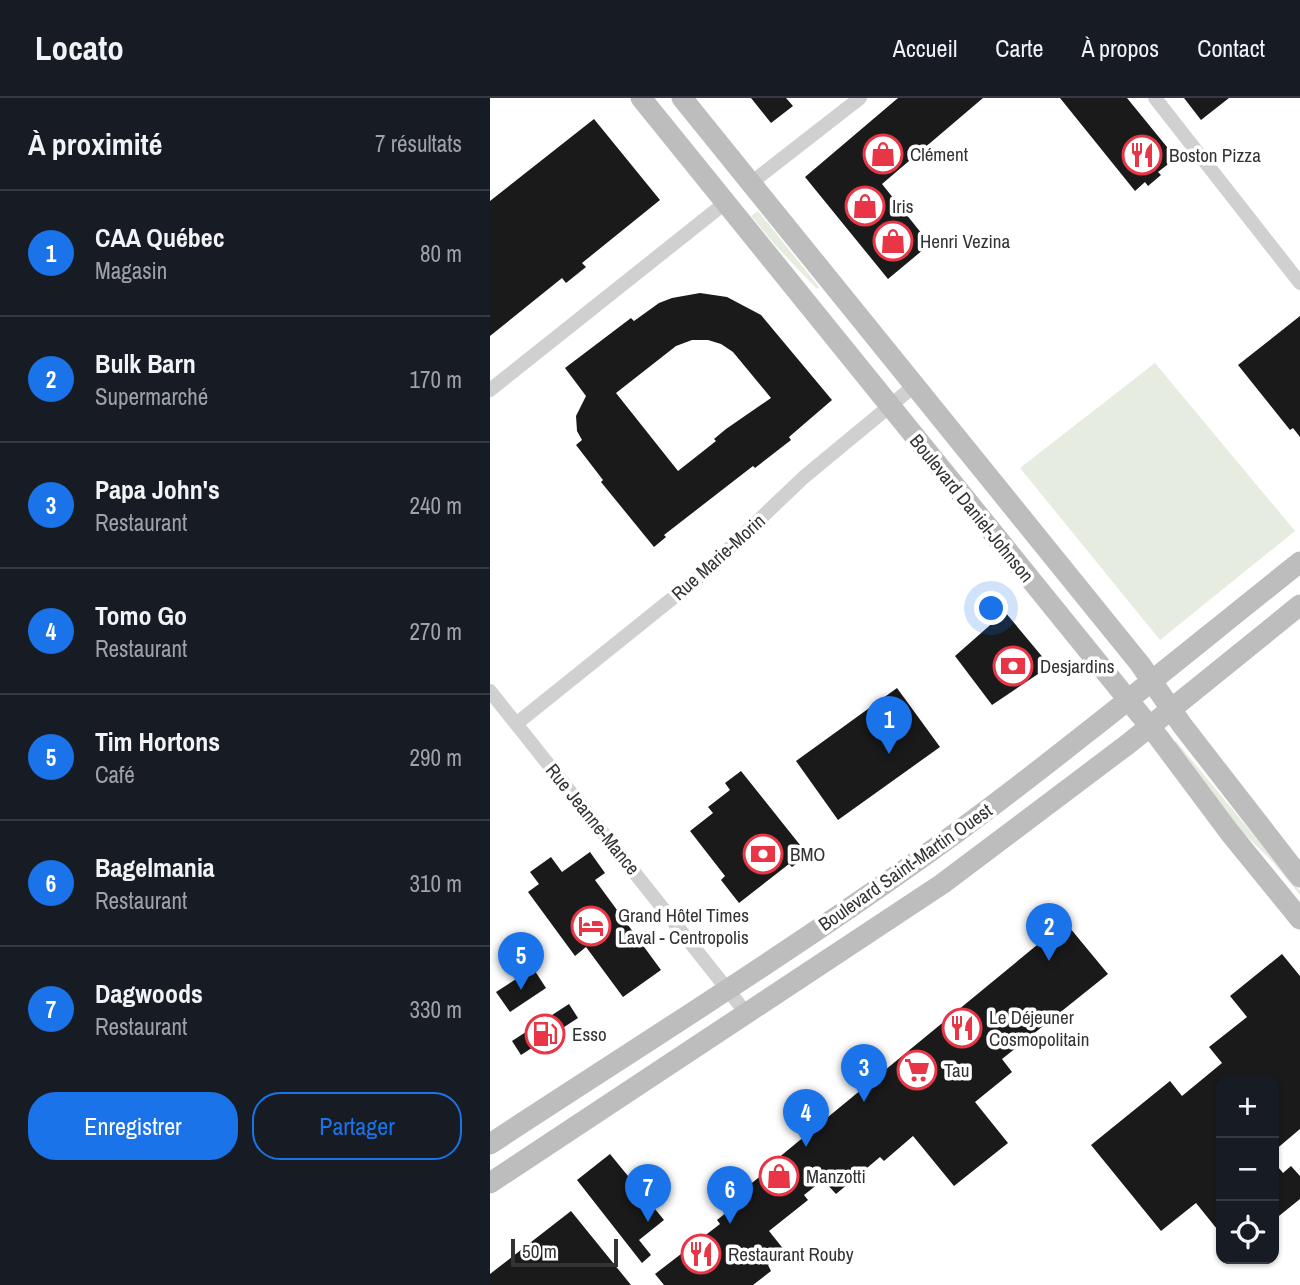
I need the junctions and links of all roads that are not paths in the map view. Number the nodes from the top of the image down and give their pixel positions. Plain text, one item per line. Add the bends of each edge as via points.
1 (641, 98) edge
2 (682, 98) edge
3 (860, 98) edge
4 (1155, 98) edge
5 (751, 183) junction
6 (725, 203) junction
7 (1300, 283) edge
8 (915, 386) junction
9 (490, 390) edge
10 (890, 406) junction
11 (1300, 562) edge
12 (1300, 605) edge
13 (1152, 681) junction
14 (490, 691) edge
15 (1128, 701) junction
16 (1171, 708) junction
17 (516, 724) junction
18 (1149, 726) junction
19 (1300, 877) edge
20 (1300, 919) edge
21 (727, 989) junction
22 (747, 1014) junction
23 (490, 1143) edge
24 (490, 1183) edge

1 - 6 street, Boulevard Daniel-Johnson
2 - 5 street, Boulevard Daniel-Johnson
3 - 5 street
4 - 7 street
5 - 8 street, Boulevard Daniel-Johnson
6 - 9 street
6 - 10 street, Boulevard Daniel-Johnson
8 - 10 street, Rue Marie-Morin
8 - 13 street, Boulevard Daniel-Johnson
10 - 15 street, Boulevard Daniel-Johnson
10 - 17 street, Rue Marie-Morin via 804,477 699,576
11 - 13 street, Boulevard Saint-Martin Ouest
12 - 16 street, Boulevard Saint-Martin Ouest
13 - 15 street, Boulevard Saint-Martin Ouest
13 - 16 street, Boulevard Daniel-Johnson
14 - 17 street, Rue Jeanne-Mance
15 - 18 street, Boulevard Daniel-Johnson
15 - 21 street, Boulevard Saint-Martin Ouest via 951,836
16 - 18 street, Boulevard Saint-Martin Ouest
16 - 19 street, Boulevard Daniel-Johnson
17 - 21 street, Rue Jeanne-Mance
18 - 20 street, Boulevard Daniel-Johnson
18 - 22 street, Boulevard Saint-Martin Ouest via 942,884
21 - 22 street, Rue Jeanne-Mance
21 - 23 street, Boulevard Saint-Martin Ouest
22 - 24 street, Boulevard Saint-Martin Ouest

